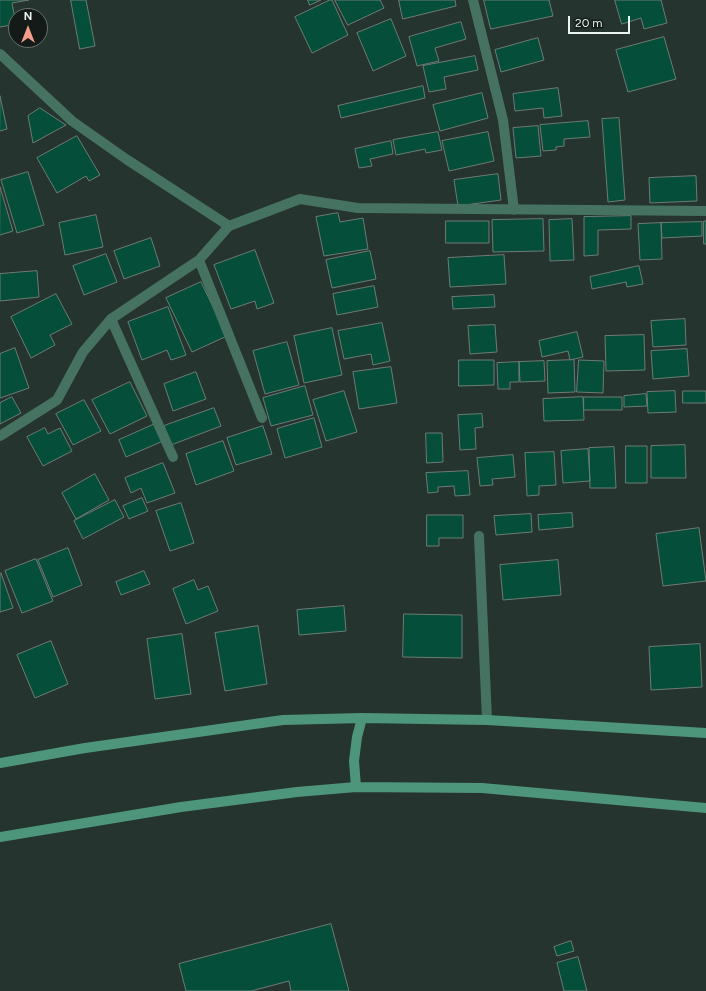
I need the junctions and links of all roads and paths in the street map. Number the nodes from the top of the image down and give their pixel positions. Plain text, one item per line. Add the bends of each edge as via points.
1 (473, 0) edge
2 (0, 54) edge
3 (514, 210) junction
4 (706, 211) edge
5 (229, 226) junction
6 (199, 260) junction
7 (111, 319) junction
8 (262, 418) dead end
9 (0, 436) edge
10 (173, 457) dead end
11 (479, 536) dead end
12 (362, 718) junction
13 (487, 720) junction
14 (706, 733) edge
15 (0, 764) edge
16 (356, 786) junction
17 (706, 808) edge
18 (0, 837) edge

1 - 3 street via 503,120
2 - 5 street via 72,121
3 - 4 street
3 - 5 street via 358,208 300,199
5 - 6 street
6 - 7 street
6 - 8 street
7 - 9 street via 83,352 57,400
7 - 10 street
11 - 13 street
12 - 13 street
12 - 15 street via 283,720 85,748
12 - 16 street via 354,761
13 - 14 street
16 - 17 street via 482,788
16 - 18 street via 181,807

